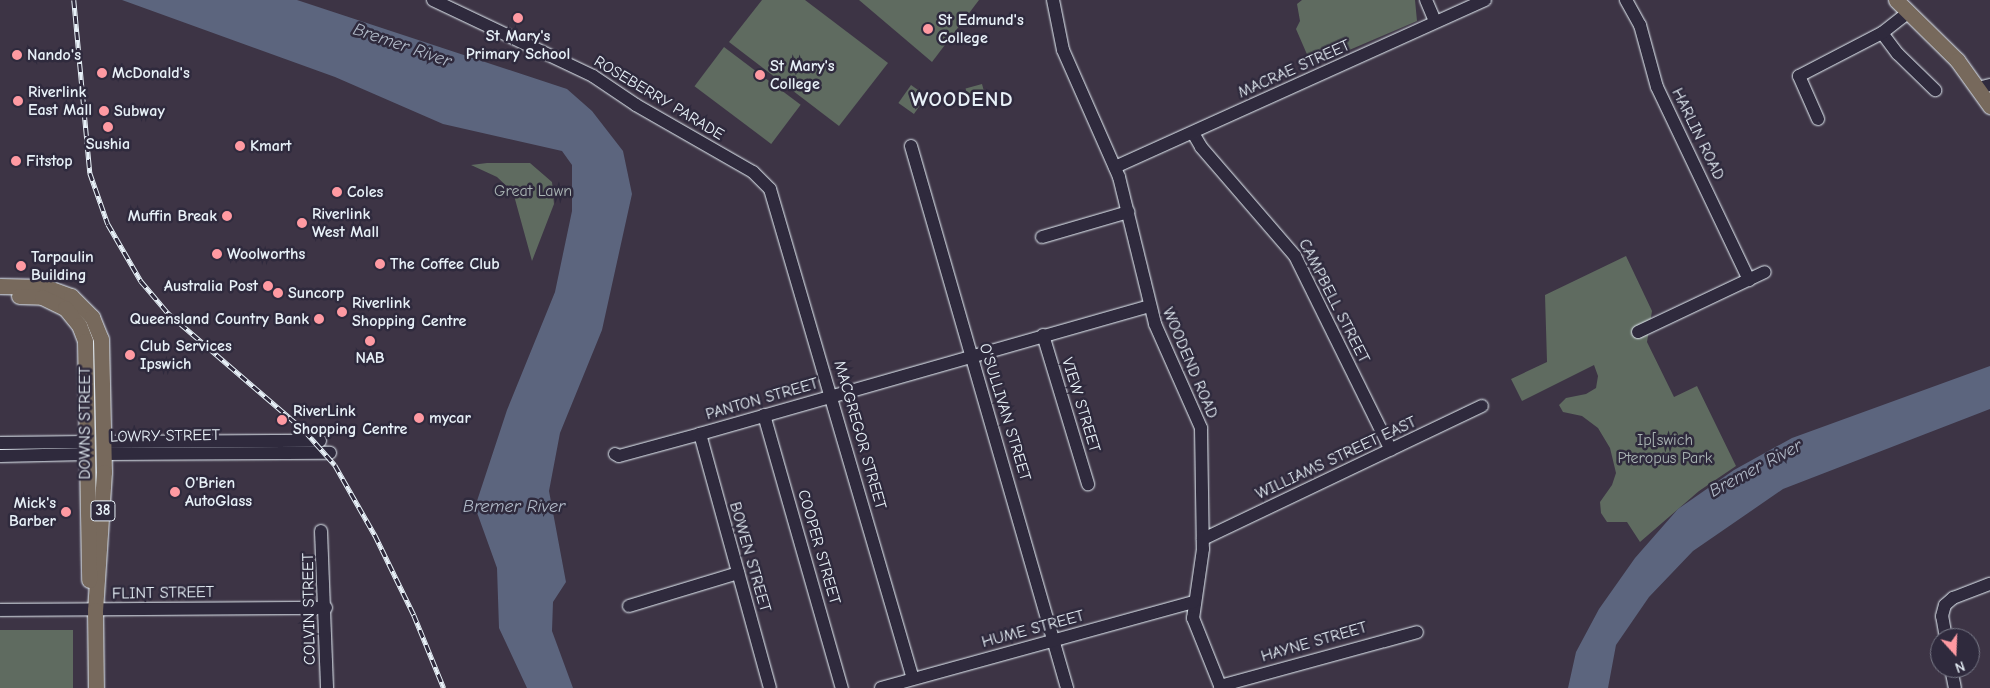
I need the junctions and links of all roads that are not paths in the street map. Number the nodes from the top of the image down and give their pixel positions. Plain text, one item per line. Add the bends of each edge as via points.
1 (433, 0) edge
2 (1053, 0) edge
3 (1426, 0) edge
4 (1485, 0) edge
5 (1626, 0) edge
6 (1896, 0) edge
7 (1909, 12) junction
8 (1435, 20) junction
9 (1882, 33) junction
10 (1984, 86) edge
11 (1935, 90) dead end
12 (1990, 106) edge
13 (1818, 119) dead end
14 (1193, 132) junction
15 (911, 146) dead end
16 (1115, 167) junction
17 (775, 199) joint
18 (1128, 212) junction
19 (1042, 237) dead end
20 (1765, 272) dead end
21 (1749, 280) junction
22 (0, 286) edge
23 (0, 296) edge
24 (1149, 306) junction
25 (78, 310) junction
26 (1638, 332) dead end
27 (1043, 335) junction
28 (972, 355) junction
29 (831, 396) junction
30 (1482, 406) dead end
31 (764, 415) junction
32 (700, 434) junction
33 (320, 441) dead end
34 (0, 443) edge
35 (87, 448) junction
36 (103, 448) junction
37 (1391, 450) junction
38 (330, 453) dead end
39 (615, 454) dead end
40 (0, 456) edge
41 (1088, 484) dead end
42 (321, 531) dead end
43 (1203, 539) junction
44 (738, 574) junction
45 (1990, 584) edge
46 (1193, 602) junction
47 (629, 606) dead end
48 (326, 608) junction
49 (0, 610) edge
50 (95, 610) junction
51 (1945, 628) edge
52 (1417, 632) dead end
53 (1055, 640) junction
54 (912, 679) junction
55 (1221, 687) edge
56 (96, 688) edge
57 (327, 688) edge
58 (770, 688) edge
59 (842, 688) edge
60 (881, 688) edge
61 (1067, 688) edge

1 - 17 street, ROSEBERRY PARADE via 593,76 636,105 753,172 767,185
2 - 16 street, WOODEND ROAD via 1061,45
3 - 8 street
4 - 8 street, MACRAE STREET
5 - 21 street, HARLIN ROAD via 1640,25 1657,86
6 - 7 main road
7 - 9 street
7 - 10 main road
8 - 14 street, MACRAE STREET via 1418,33
9 - 11 street via 1898,54
9 - 13 street via 1799,76
10 - 12 main road
14 - 16 street, MACRAE STREET
14 - 37 street, CAMPBELL STREET via 1201,147 1295,256
15 - 28 street, O'SULLIVAN STREET
16 - 18 street, WOODEND ROAD
17 - 29 street, MACGREGOR STREET
18 - 19 street
18 - 24 street, WOODEND ROAD
20 - 21 street
21 - 26 street
22 - 25 main road via 50,288
23 - 25 main road via 42,297
24 - 27 street, PANTON STREET
24 - 43 street, WOODEND ROAD via 1201,428
25 - 35 main road, DOWNS STREET / 38 via 86,345
25 - 36 main road, DOWNS STREET / 38 via 102,344
27 - 28 street, PANTON STREET
27 - 41 street, VIEW STREET
28 - 29 street, PANTON STREET
28 - 53 street, O'SULLIVAN STREET
29 - 31 street, PANTON STREET
29 - 54 street, MACGREGOR STREET
30 - 37 street, WILLIAMS STREET EAST
31 - 32 street, PANTON STREET
31 - 59 street, COOPER STREET
32 - 39 street, PANTON STREET via 619,456
32 - 44 street, BOWEN STREET
33 - 36 street, LOWRY STREET
34 - 35 street, LOWRY STREET
35 - 36 main road, LOWRY STREET
35 - 40 street, LOWRY STREET
35 - 50 main road, DOWNS STREET / 38 via 90,586
36 - 38 street, LOWRY STREET
36 - 50 main road, DOWNS STREET / 38 via 102,525
37 - 43 street, WILLIAMS STREET EAST
42 - 48 street, COLVIN STREET
43 - 46 street, WOODEND ROAD
44 - 47 street
44 - 58 street, BOWEN STREET
45 - 51 street via 1953,598 1943,608
46 - 53 street, HUME STREET
46 - 55 street, WOODEND ROAD via 1198,635
48 - 50 street, FLINT STREET
48 - 57 street, COLVIN STREET
49 - 50 street, FLINT STREET
50 - 56 main road, DOWNS STREET / 38
52 - 55 street, HAYNE STREET
53 - 54 street, HUME STREET
53 - 61 street, O'SULLIVAN STREET
54 - 60 street, HUME STREET

